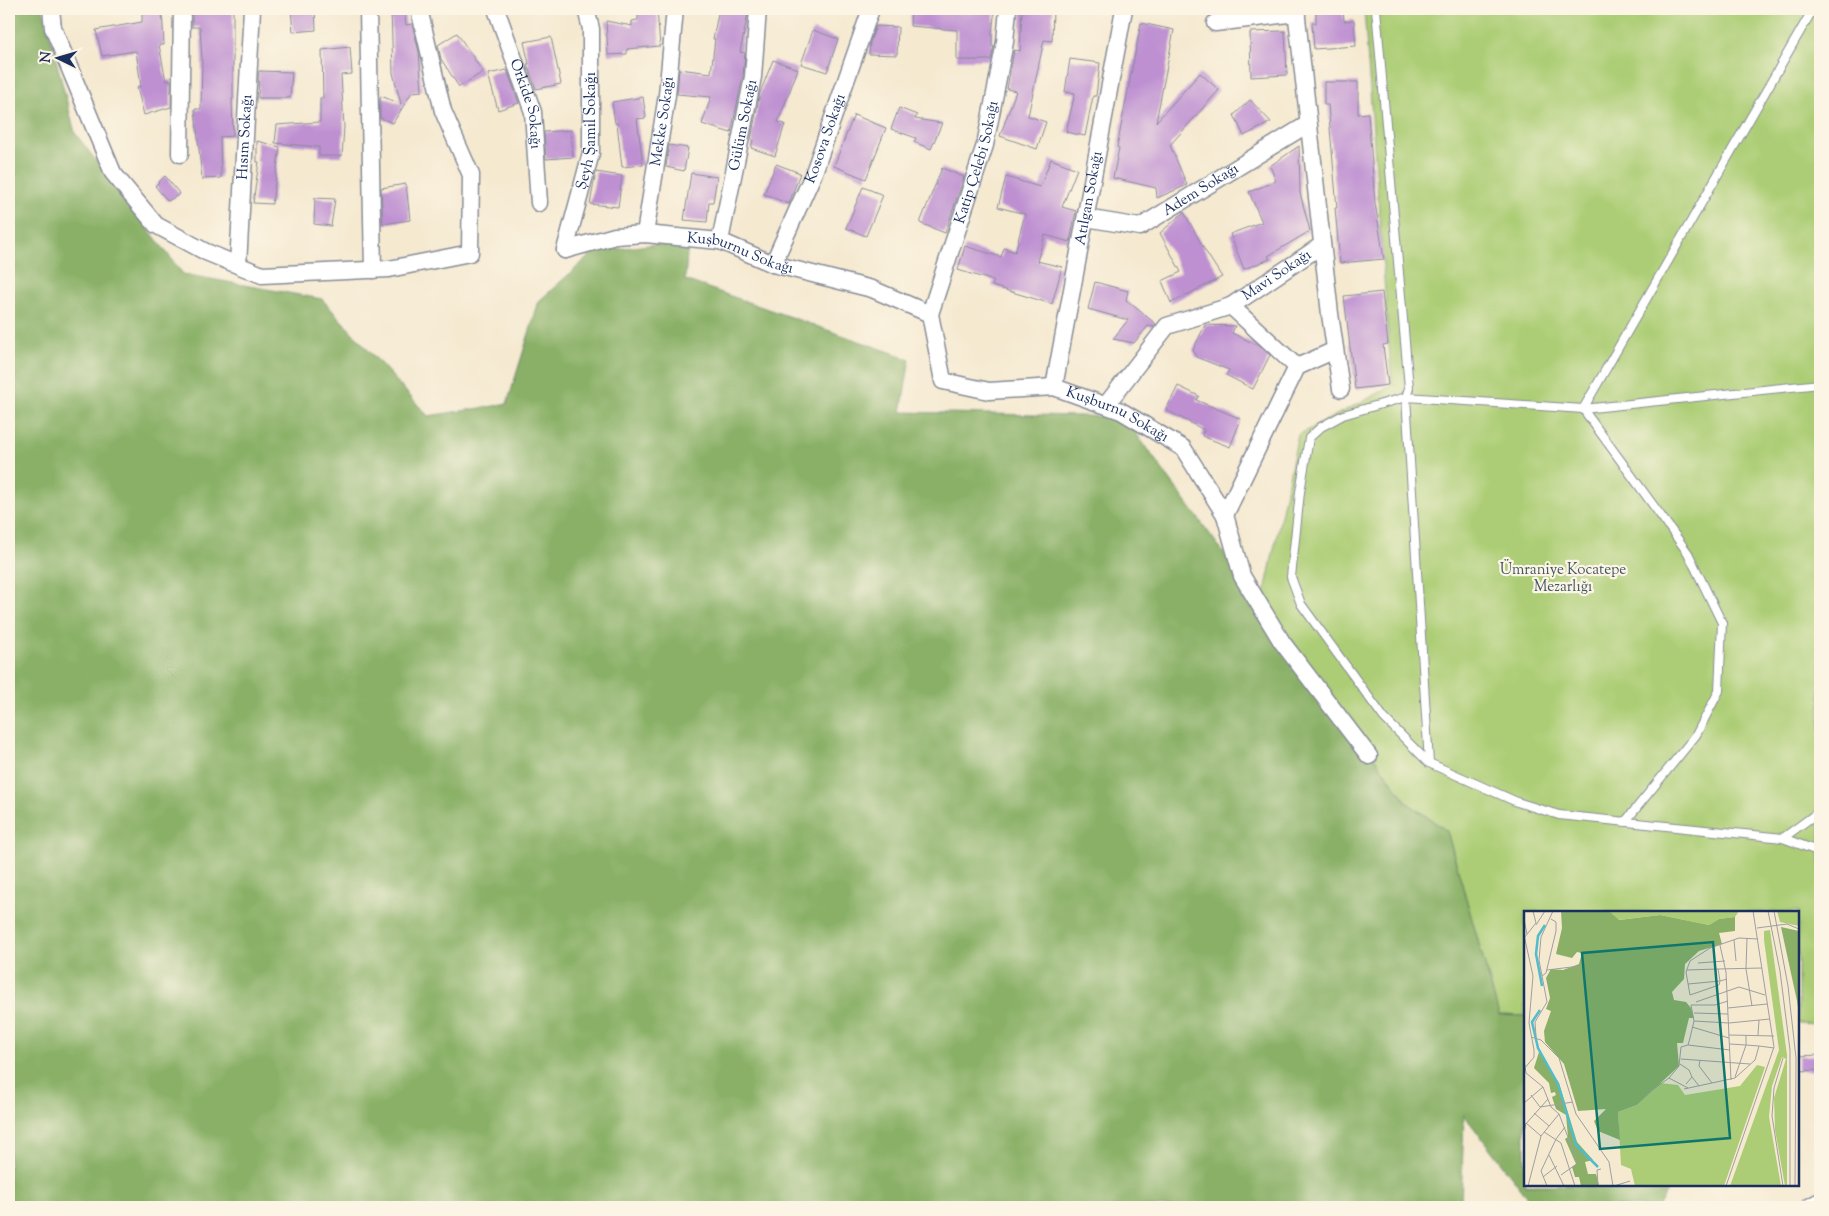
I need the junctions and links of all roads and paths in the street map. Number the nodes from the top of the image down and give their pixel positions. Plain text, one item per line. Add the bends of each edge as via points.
1 (51, 9) edge
2 (182, 9) edge
3 (252, 9) edge
4 (368, 9) edge
5 (419, 9) edge
6 (496, 9) edge
7 (586, 9) edge
8 (675, 9) edge
9 (758, 9) edge
10 (871, 9) edge
11 (1008, 9) edge
12 (1124, 9) edge
13 (1376, 9) edge
14 (1813, 9) edge
15 (1297, 11) edge
16 (1216, 23) dead end
17 (1308, 124) junction
18 (180, 154) dead end
19 (539, 204) dead end
20 (1086, 218) junction
21 (645, 234) junction
22 (720, 241) junction
23 (1322, 245) junction
24 (565, 250) joint
25 (773, 264) junction
26 (238, 266) junction
27 (373, 270) junction
28 (1231, 306) junction
29 (930, 314) junction
30 (1335, 350) junction
31 (1297, 367) junction
32 (1820, 384) edge
33 (1054, 387) junction
34 (1341, 389) dead end
35 (1406, 396) junction
36 (1106, 406) junction
37 (1583, 409) junction
38 (1225, 516) junction
39 (1369, 756) dead end
40 (1429, 763) junction
41 (1820, 811) edge
42 (1625, 822) junction
43 (1783, 838) junction
44 (1820, 852) edge
45 (1820, 1201) edge
46 (1810, 1207) edge

1 - 26 street via 53,28 113,173 156,225
2 - 18 street
3 - 26 street, Hısım Sokağı
4 - 27 street
5 - 27 street via 443,111 471,175 470,253
6 - 19 street, Orkide Sokağı via 533,112
7 - 24 street, Şeyh Şamil Sokağı via 591,29 591,153
8 - 21 street, Mekke Sokağı via 667,95
9 - 22 street, Gülüm Sokağı via 753,77
10 - 25 street, Kosova Sokağı via 813,175
11 - 29 street, Katip Çelebi Sokağı via 1005,42 985,145
12 - 20 street, Atılgan Sokağı
13 - 35 lane via 1409,388
14 - 37 lane
15 - 16 street
15 - 17 street
17 - 20 street, Adem Sokağı via 1140,227
17 - 23 street
20 - 33 street, Atılgan Sokağı
21 - 22 street, Kuşburnu Sokağı
21 - 24 street, Kuşburnu Sokağı via 615,236
22 - 25 street, Kuşburnu Sokağı
23 - 28 street, Mavi Sokağı
23 - 30 street
25 - 29 street, Kuşburnu Sokağı via 872,289
26 - 27 street via 262,275
28 - 31 street, Mavi Sokağı
28 - 36 street, Mavi Sokağı via 1167,326
29 - 33 street, Kuşburnu Sokağı via 943,381 989,391
30 - 31 street
30 - 34 street
31 - 38 street
32 - 37 lane
33 - 36 street, Kuşburnu Sokağı
35 - 37 lane
35 - 40 lane
35 - 40 lane via 1344,416 1320,427 1309,438 1291,577 1301,604 1379,710
36 - 38 street, Kuşburnu Sokağı via 1122,411 1183,448
37 - 42 lane via 1688,553 1722,623 1719,691 1696,735
38 - 39 street, Kuşburnu Sokağı via 1242,576 1282,642
40 - 42 lane via 1517,802 1559,815
41 - 43 lane
42 - 43 lane
43 - 44 lane
45 - 46 street

